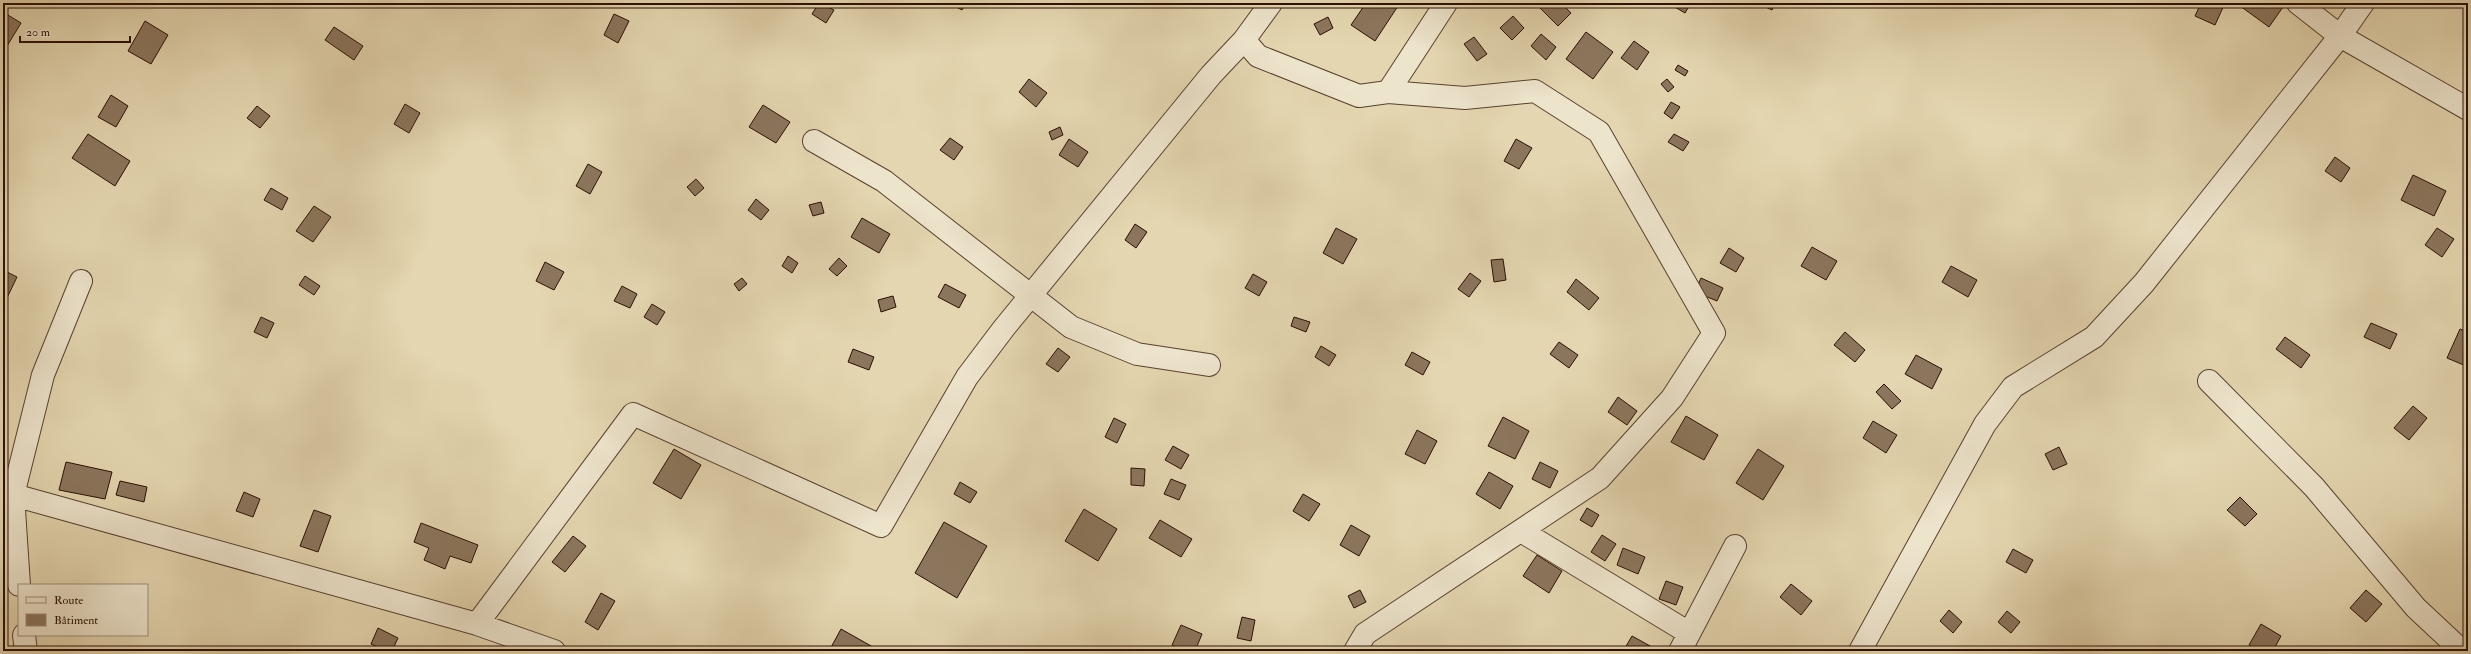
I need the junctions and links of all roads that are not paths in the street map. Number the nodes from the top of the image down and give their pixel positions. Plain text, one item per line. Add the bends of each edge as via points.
1 (1271, 3) edge
2 (1446, 3) edge
3 (2298, 3) edge
4 (2363, 3) edge
5 (2340, 36) junction
6 (1244, 40) junction
7 (1388, 92) junction
8 (2468, 109) edge
9 (814, 140) dead end
10 (81, 281) dead end
11 (1031, 295) junction
12 (1209, 365) dead end
13 (2209, 381) dead end
14 (8, 494) edge
15 (1521, 531) junction
16 (1735, 546) dead end
17 (19, 584) edge
18 (477, 624) junction
19 (24, 636) edge
20 (1685, 642) edge
21 (26, 651) edge
22 (554, 651) edge
23 (1355, 651) edge
24 (1860, 651) edge
25 (2462, 651) edge

1 - 6 street
2 - 7 street
3 - 5 street
4 - 5 street
5 - 8 street
5 - 24 street via 2124,305 2094,337 2013,387 1985,424
6 - 7 street via 1258,56 1359,96
6 - 11 street via 1211,75
7 - 15 street via 1465,98 1535,91 1599,132 1714,333 1672,398 1600,478
9 - 11 street via 884,181
10 - 14 street via 43,376
11 - 12 street via 1071,327 1137,354
11 - 18 street via 967,377 881,526 633,414
13 - 25 street via 2314,487 2416,608
14 - 17 street
14 - 18 street
15 - 20 street
15 - 23 street via 1365,634
16 - 20 street
18 - 22 street
19 - 21 street

